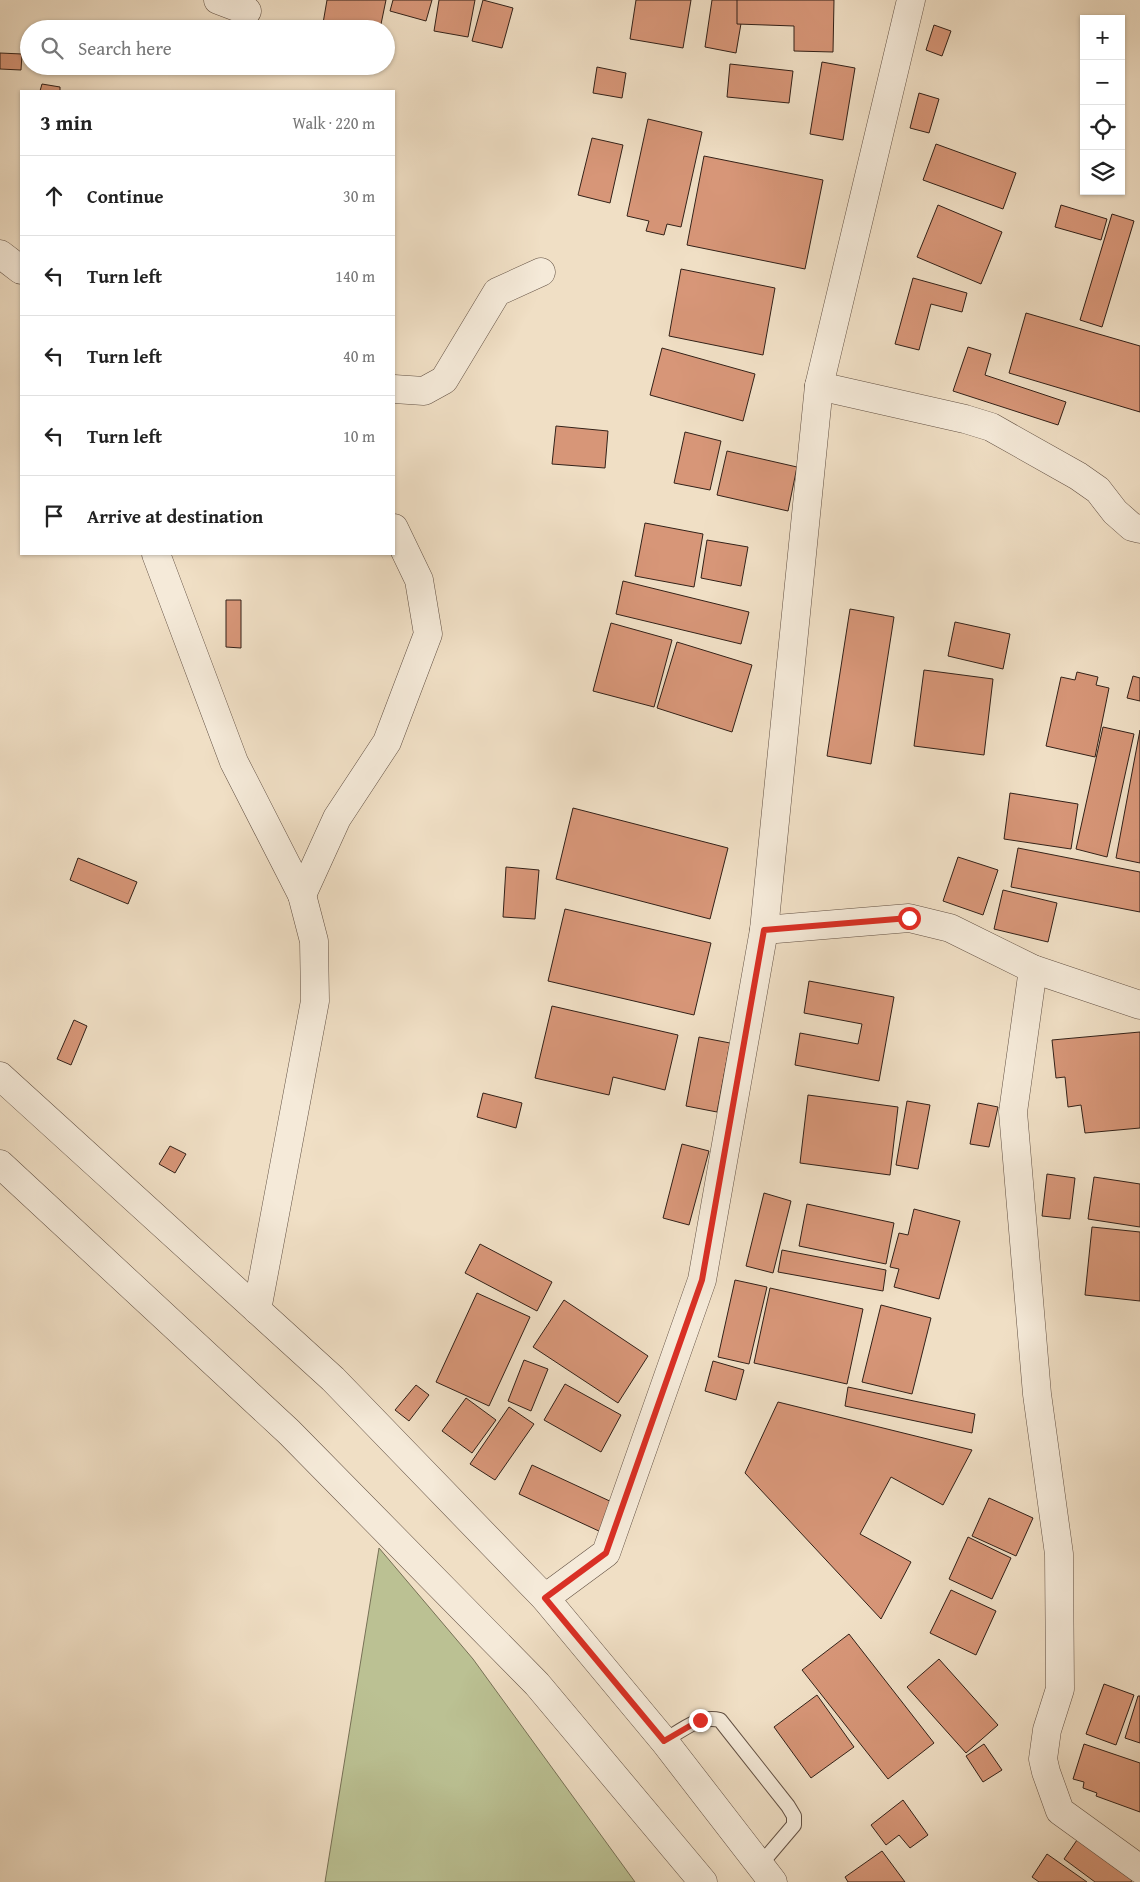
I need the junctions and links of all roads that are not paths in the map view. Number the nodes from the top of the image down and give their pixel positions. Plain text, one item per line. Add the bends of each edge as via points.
1 (218, 0) edge
2 (911, 0) edge
3 (247, 11) dead end
4 (0, 254) edge
5 (20, 269) edge
6 (541, 272) dead end
7 (819, 386) junction
8 (395, 389) edge
9 (1140, 528) edge
10 (395, 530) edge
11 (156, 555) edge
12 (302, 894) junction
13 (764, 930) junction
14 (1033, 969) junction
15 (1140, 1005) edge
16 (0, 1076) edge
17 (0, 1164) edge
18 (256, 1310) junction
19 (545, 1598) junction
20 (664, 1741) junction
21 (1140, 1870) edge
22 (766, 1873) edge
23 (703, 1882) edge

1 - 3 street
2 - 7 street
4 - 5 street
6 - 8 street via 497,292 444,380 424,391
7 - 9 street via 991,427 1098,490 1115,512 1132,527
7 - 13 street
10 - 12 street via 419,580 428,634 387,742 337,818
11 - 12 street via 234,762
12 - 18 street via 314,941 315,1001
13 - 14 street via 909,918 950,928
13 - 19 street via 702,1280 606,1553
14 - 15 street
14 - 21 street via 1012,1112 1037,1394 1059,1554 1060,1689 1047,1730 1044,1758 1060,1811
16 - 18 street
17 - 23 street via 289,1432 530,1677
18 - 19 street via 332,1379
19 - 20 street
20 - 22 street
20 - 22 lane via 700,1720 720,1720 788,1806 794,1816 794,1825

